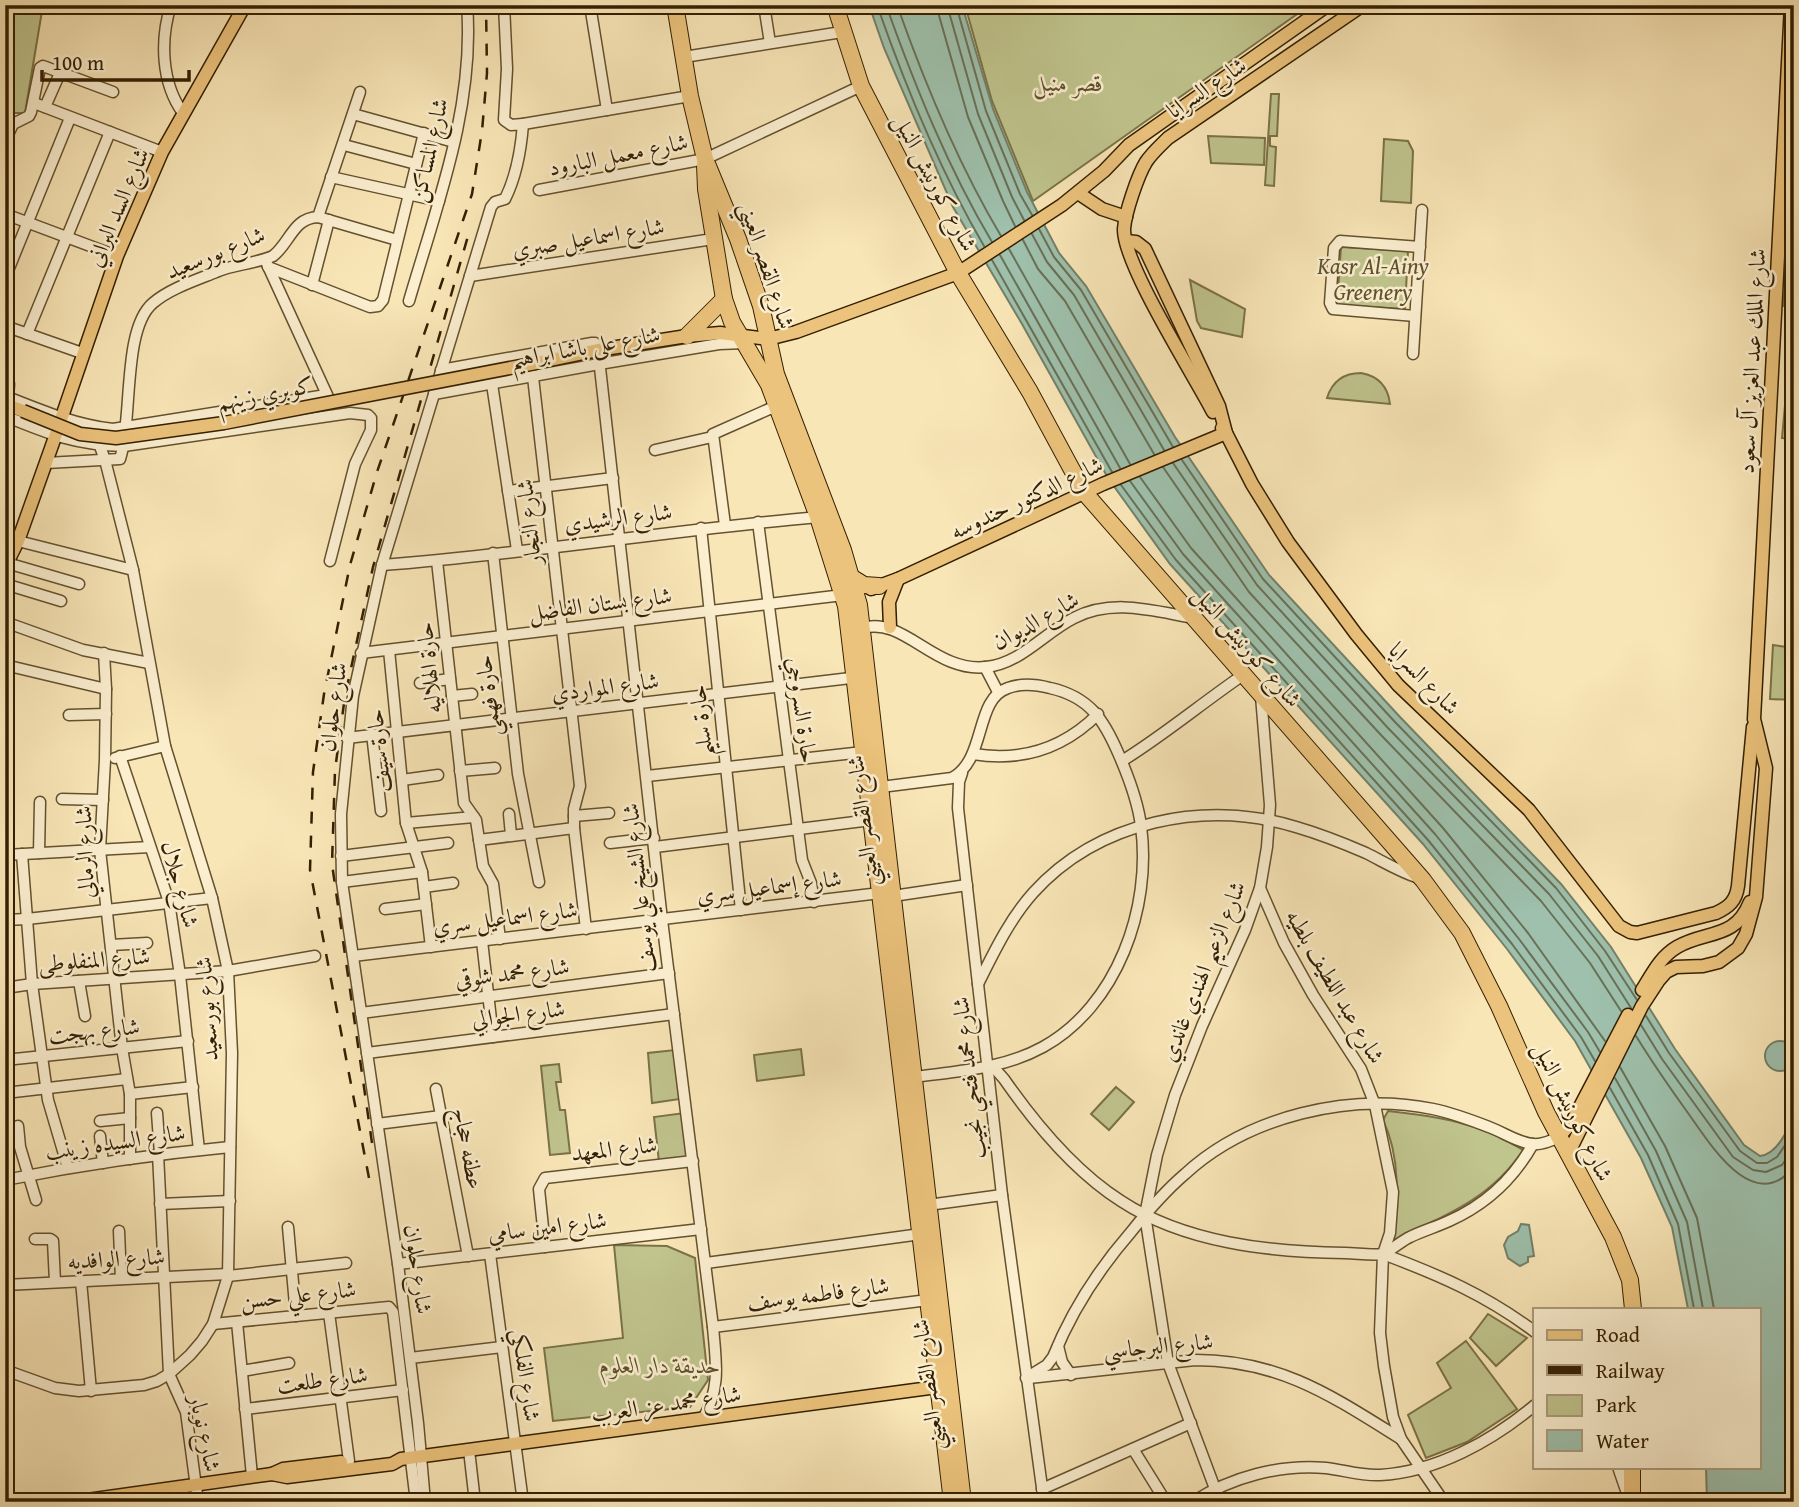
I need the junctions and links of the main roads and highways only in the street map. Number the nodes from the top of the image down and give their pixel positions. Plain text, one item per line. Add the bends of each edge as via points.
1 (245, 5) edge
2 (675, 5) edge
3 (835, 5) edge
4 (1328, 5) edge
5 (1363, 5) edge
6 (1791, 5) edge
7 (705, 159) junction
8 (1078, 193) junction
9 (1126, 217) junction
10 (976, 262) joint
11 (958, 273) junction
12 (724, 299) junction
13 (687, 336) junction
14 (768, 338) junction
15 (742, 339) junction
16 (536, 363) joint
17 (6, 399) edge
18 (1226, 433) junction
19 (1078, 491) junction
20 (12, 546) edge
21 (6, 565) edge
22 (898, 579) junction
23 (879, 586) joint
24 (850, 588) junction
25 (890, 627) road end
26 (861, 676) junction
27 (1754, 719) junction
28 (1761, 748) junction
29 (887, 895) junction
30 (1733, 926) junction
31 (1624, 929) joint
32 (1742, 941) junction
33 (1681, 945) junction
34 (1684, 967) junction
35 (1652, 981) junction
36 (1580, 1119) junction
37 (1559, 1136) junction
38 (1568, 1154) junction
39 (1632, 1308) edge
40 (937, 1387) junction
41 (411, 1458) junction
42 (1632, 1468) edge
43 (272, 1474) junction
44 (81, 1501) edge
45 (952, 1502) edge
46 (963, 1502) edge
47 (1631, 1502) edge

1 - 20 main road, شارع السد البراني via 162,152 117,256 46,463
2 - 7 highway, شارع القصر العيني
3 - 11 highway, شارع كورنيش النيل via 861,86
4 - 8 main road, شارع السرايا via 1129,145
5 - 9 main road, شارع السرايا via 1168,138 1144,164
6 - 27 main road, شارع الملك عبد العزيز آل سعود
7 - 12 highway, شارع القصر العيني
7 - 14 highway, شارع القصر العيني via 738,239
8 - 9 main road via 1102,209
8 - 10 main road, شارع السرايا
9 - 18 main road, شارع السرايا via 1126,241 1144,249 1219,406
10 - 11 main road, شارع على باشا ابراهيم
11 - 14 main road, شارع على باشا ابراهيم
11 - 19 highway, شارع كورنيش النيل via 1024,381
12 - 13 highway
12 - 15 highway, شارع القصر العيني
13 - 15 main road, شارع على باشا ابراهيم via 720,333
13 - 16 main road, شارع على باشا ابراهيم
14 - 15 main road, شارع على باشا ابراهيم
14 - 24 highway, شارع القصر العيني via 776,374
15 - 24 highway, شارع القصر العيني via 769,386
16 - 17 main road, كوبري زينهم, bridge via 224,423 116,438 80,434 23,411
18 - 19 main road, شارع الدكتور حندوسه
18 - 31 main road, شارع السرايا via 1288,542 1356,634 1398,685 1529,810
19 - 22 main road, شارع الدكتور حندوسه
19 - 37 highway, شارع كورنيش النيل via 1423,880 1468,944
20 - 21 main road, شارع السد البراني
22 - 23 main road, شارع الدكتور حندوسه
22 - 25 main road via 889,603
23 - 24 highway
24 - 26 highway, شارع القصر العيني via 849,620
24 - 26 highway, شارع القصر العيني via 863,628
26 - 29 highway, شارع القصر العيني via 881,786
26 - 29 highway, شارع القصر العيني via 871,820
27 - 28 main road, شارع الملك عبد العزيز آل سعود
27 - 31 main road, شارع الملك عبد العزيز آل سعود via 1733,901 1716,913 1637,933
28 - 30 main road via 1752,896
28 - 32 main road via 1766,768 1757,888
29 - 40 highway, شارع القصر العيني
29 - 46 highway, شارع القصر العيني via 914,1077
30 - 32 main road via 1741,931
30 - 33 main road
32 - 34 main road via 1719,962
33 - 34 main road
33 - 35 main road via 1662,959
34 - 35 main road
35 - 36 main road
36 - 37 main road
36 - 38 main road
37 - 38 highway, شارع كورنيش النيل
38 - 39 highway, شارع كورنيش النيل via 1613,1237 1630,1280
40 - 41 main road, شارع محمد عز العرب
40 - 45 highway, شارع القصر العيني
41 - 43 main road, شارع محمد عز العرب via 391,1456
41 - 43 main road, شارع محمد عز العرب via 287,1478
42 - 47 highway
43 - 44 main road, شارع محمد عز العرب

